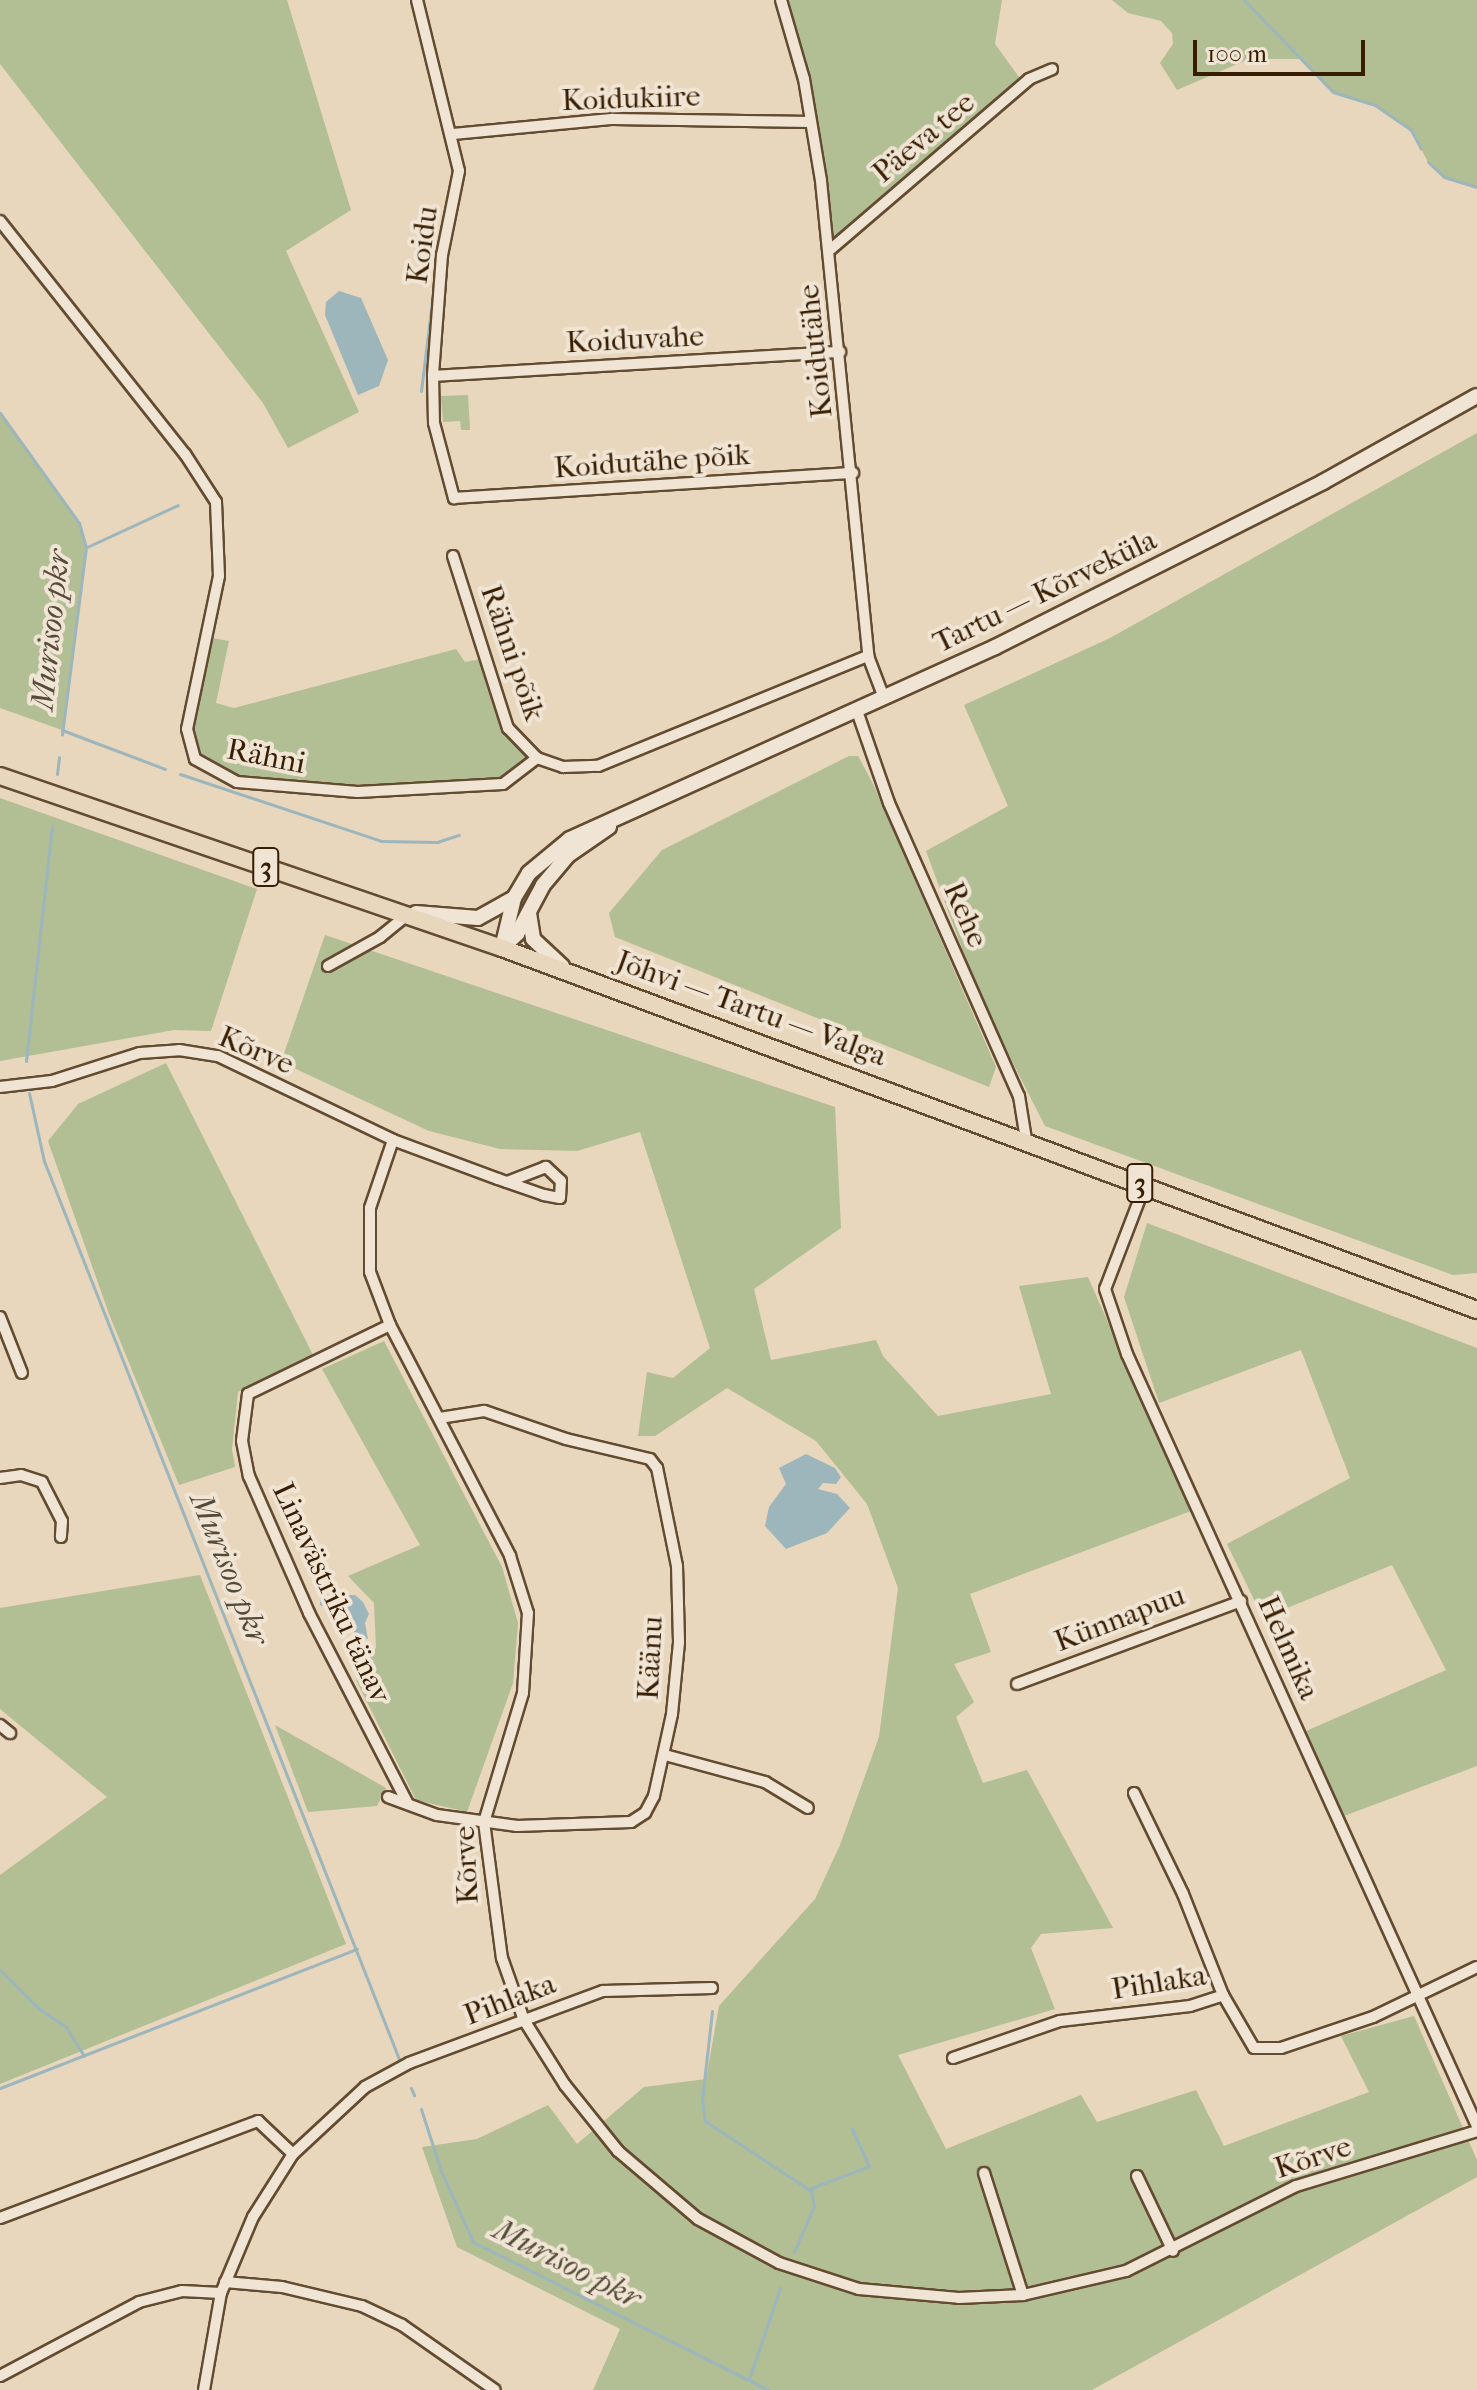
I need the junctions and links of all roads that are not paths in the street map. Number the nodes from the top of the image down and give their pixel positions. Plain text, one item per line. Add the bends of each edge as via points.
1 (418, 0) edge
2 (781, 0) edge
3 (1052, 69) dead end
4 (811, 122) junction
5 (453, 134) junction
6 (0, 221) edge
7 (831, 249) junction
8 (840, 352) junction
9 (433, 376) junction
10 (1477, 396) edge
11 (853, 473) junction
12 (454, 498) joint
13 (453, 556) dead end
14 (868, 656) junction
15 (884, 698) junction
16 (857, 711) junction
17 (537, 758) junction
18 (0, 776) edge
19 (626, 816) junction
20 (514, 898) junction
21 (400, 912) junction
22 (529, 913) junction
23 (502, 948) junction
24 (328, 966) dead end
25 (572, 974) junction
26 (0, 1087) edge
27 (1026, 1139) junction
28 (393, 1140) junction
29 (507, 1182) junction
30 (1145, 1185) junction
31 (1477, 1310) edge
32 (0, 1317) edge
33 (390, 1325) junction
34 (22, 1373) dead end
35 (440, 1418) junction
36 (0, 1478) edge
37 (61, 1537) dead end
38 (1241, 1601) junction
39 (1017, 1684) dead end
40 (0, 1725) edge
41 (10, 1733) dead end
42 (665, 1755) junction
43 (1134, 1793) dead end
44 (388, 1797) dead end
45 (408, 1804) junction
46 (808, 1808) dead end
47 (484, 1822) junction
48 (1477, 1967) edge
49 (712, 1988) dead end
50 (1223, 1995) junction
51 (1418, 1995) junction
52 (524, 2020) junction
53 (953, 2058) dead end
54 (1477, 2128) edge
55 (293, 2154) junction
56 (984, 2173) dead end
57 (1137, 2176) dead end
58 (0, 2218) edge
59 (1173, 2251) junction
60 (225, 2282) junction
61 (221, 2293) junction
62 (1023, 2295) junction
63 (0, 2376) edge
64 (204, 2390) edge
65 (495, 2390) edge

1 - 5 street, Koidu
2 - 4 street, Koidutähe
3 - 7 street, Päeva tee via 1029,79
4 - 5 street, Koidukiire via 613,119
4 - 7 street, Koidutähe
5 - 9 street, Koidu via 459,171 442,255
6 - 17 street, Rähni via 185,454 216,502 219,576 187,729 195,759 237,782 358,792 503,784
7 - 8 street, Koidutähe
8 - 9 street, Koiduvahe
8 - 11 street, Koidutähe
9 - 12 street, Koidu via 434,423
10 - 15 main road, Tartu — Kõrveküla via 1323,482
11 - 12 street, Koidutähe põik
11 - 14 street, Koidutähe
13 - 17 street, Rähni põik via 508,728
14 - 15 street, Koidutähe
14 - 17 street via 598,766 563,767
15 - 16 main road, Tartu — Kõrveküla
16 - 19 main road, Tartu — Kõrveküla
16 - 27 street, Rehe via 889,803 1019,1096
18 - 21 highway, Jõhvi — Tartu — Valga / 3
19 - 20 main road, Tartu — Kõrveküla via 551,851
19 - 22 main road, Tartu — Kõrveküla via 567,856
20 - 21 main road via 478,918
20 - 23 main road, Tartu — Kõrveküla
21 - 23 highway, Jõhvi — Tartu — Valga / 3
21 - 24 street via 380,937
22 - 23 main road, Tartu — Kõrveküla
22 - 25 main road via 533,939
23 - 25 highway, Jõhvi — Tartu — Valga / 3
25 - 27 highway, Jõhvi — Tartu — Valga / 3
26 - 28 street, Kõrve via 65,1077 140,1053 179,1050 218,1056
27 - 30 highway, Jõhvi — Tartu — Valga / 3
28 - 29 street, Kõrve
28 - 33 street, Kõrve via 370,1208 368,1241 370,1272
29 - 29 street, Kõrve via 560,1198 561,1181 546,1167
30 - 31 highway, Jõhvi — Tartu — Valga / 3
30 - 38 street, Helmika via 1105,1289 1127,1354
32 - 34 street
33 - 35 street, Kõrve
33 - 45 street, Linavästriku tänav via 248,1394 242,1441 249,1476 309,1613
35 - 42 street, Käänu via 484,1411 566,1439 650,1459 657,1468 668,1503 678,1596 679,1642
35 - 47 street, Kõrve via 510,1556 528,1613 523,1693
36 - 37 street via 21,1475 42,1482 62,1521
38 - 39 street, Künnapuu
38 - 51 street, Helmika
40 - 41 street
42 - 46 street via 765,1782
42 - 47 street, Käänu via 654,1796 645,1813 631,1822 570,1827
43 - 50 street via 1183,1894
44 - 45 street, Käänu
45 - 47 street, Käänu
47 - 52 street, Kõrve via 496,1929
48 - 51 street, Pihlaka
49 - 52 street, Pihlaka via 603,1991
50 - 51 street, Pihlaka via 1247,2040 1264,2051 1373,2017
50 - 53 street, Pihlaka via 1190,2006 1060,2021
51 - 54 street, Helmika
52 - 55 street, Pihlaka via 379,2078
52 - 62 street, Kõrve via 565,2085 618,2151 650,2182 736,2241 820,2278 884,2293
54 - 59 street, Kõrve via 1296,2186
55 - 58 street via 258,2121
55 - 60 street, Pihlaka via 253,2217
56 - 62 street
57 - 59 street
59 - 62 street, Kõrve via 1126,2271
60 - 61 street, Pihlaka
60 - 65 street via 282,2287 362,2306 429,2343
61 - 63 street via 182,2291 139,2302
61 - 64 street, Pihlaka

